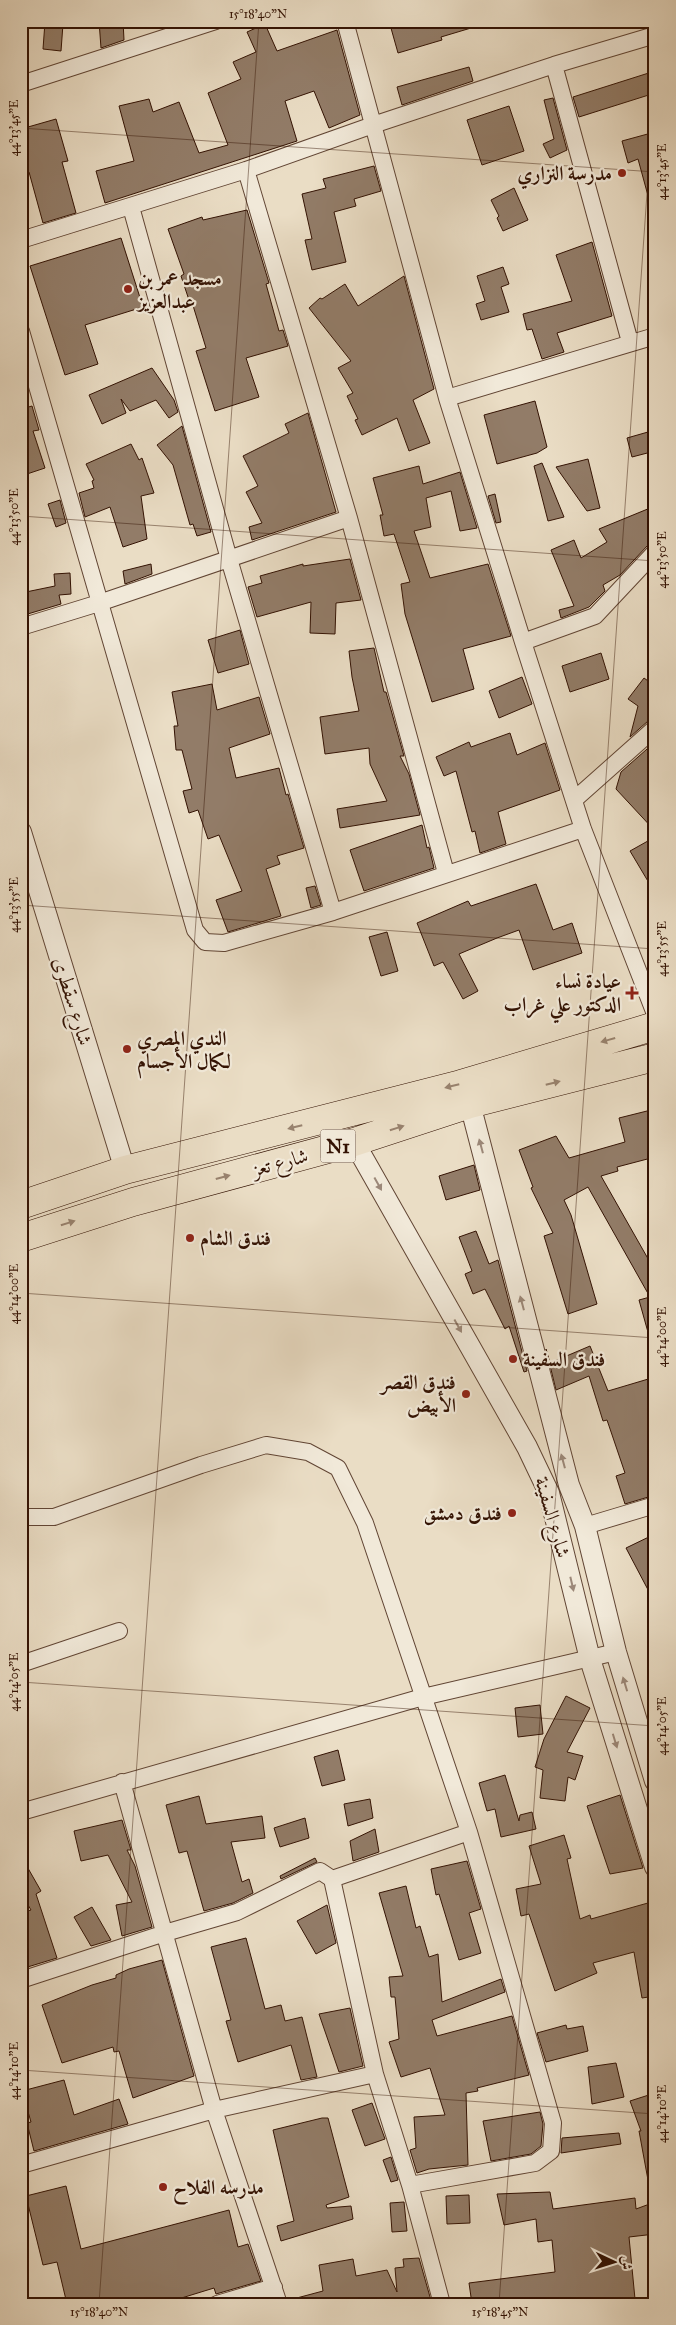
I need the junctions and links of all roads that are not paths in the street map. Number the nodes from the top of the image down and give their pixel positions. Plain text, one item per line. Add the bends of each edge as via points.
1 (216, 21) edge
2 (345, 21) edge
3 (655, 35) edge
4 (554, 65) junction
5 (21, 84) edge
6 (373, 125) junction
7 (246, 170) junction
8 (130, 207) junction
9 (21, 240) edge
10 (21, 331) edge
11 (655, 336) edge
12 (630, 342) junction
13 (447, 398) junction
14 (349, 518) junction
15 (655, 552) edge
16 (229, 559) junction
17 (99, 603) junction
18 (21, 627) edge
19 (523, 642) junction
20 (655, 728) edge
21 (574, 800) junction
22 (583, 829) junction
23 (21, 832) edge
24 (446, 873) junction
25 (332, 912) junction
26 (655, 1014) edge
27 (655, 1026) edge
28 (655, 1057) edge
29 (470, 1104) junction
30 (354, 1142) junction
31 (125, 1170) junction
32 (133, 1202) junction
33 (21, 1205) edge
34 (21, 1238) edge
35 (569, 1485) junction
36 (549, 1492) junction
37 (655, 1505) edge
38 (21, 1517) edge
39 (585, 1526) junction
40 (119, 1631) dead end
41 (616, 1652) junction
42 (590, 1659) junction
43 (21, 1664) edge
44 (423, 1697) junction
45 (655, 1781) edge
46 (122, 1782) junction
47 (21, 1812) edge
48 (468, 1832) junction
49 (655, 1868) edge
50 (332, 1879) junction
51 (166, 1933) junction
52 (21, 1980) edge
53 (375, 2074) junction
54 (214, 2110) junction
55 (21, 2165) edge
56 (410, 2185) junction
57 (274, 2287) junction
58 (217, 2304) edge
59 (279, 2304) edge
60 (442, 2304) edge

1 - 5 street
2 - 6 street
3 - 4 street
4 - 6 street
4 - 12 street
6 - 7 street
6 - 13 street
7 - 8 street
7 - 14 street
8 - 9 street
8 - 16 street
10 - 17 street
11 - 12 street
12 - 13 street
13 - 19 street
14 - 16 street
14 - 24 street
15 - 19 street via 595,616
16 - 17 street
16 - 25 street
17 - 18 street
17 - 25 street via 195,930 205,942 224,943
19 - 21 street
20 - 21 street
21 - 22 street
22 - 24 street
22 - 26 street
23 - 31 street, شارع سقطرى
24 - 25 street
27 -> 31 highway, شارع تعز / N1 via 461,1084
29 -> 28 highway, شارع تعز / N1
30 -> 29 highway, شارع تعز / N1
35 -> 29 street, شارع السفينة
32 -> 30 highway, شارع تعز / N1
30 -> 36 street, شارع السفينة via 528,1447
31 - 32 highway
31 - 33 highway, شارع تعز / N1
34 -> 32 highway, شارع تعز / N1
35 - 36 street
35 - 39 street, شارع السفينة
36 -> 42 street, شارع السفينة
37 - 39 street
38 - 44 street via 54,1517 266,1445 308,1452 338,1468 352,1493
39 - 41 street, شارع السفينة
40 - 43 street
41 - 42 street
45 -> 41 street, شارع السفينة
42 - 44 street
42 -> 49 street, شارع السفينة
44 - 46 street
44 - 48 street
46 - 47 street
46 - 51 street
48 - 50 street
48 - 56 street via 553,2123 551,2150 535,2163
50 - 51 street via 320,1871 237,1912
50 - 53 street
51 - 52 street
51 - 54 street
53 - 54 street
53 - 56 street
54 - 55 street
54 - 57 street
56 - 60 street
57 - 58 street
57 - 59 street

